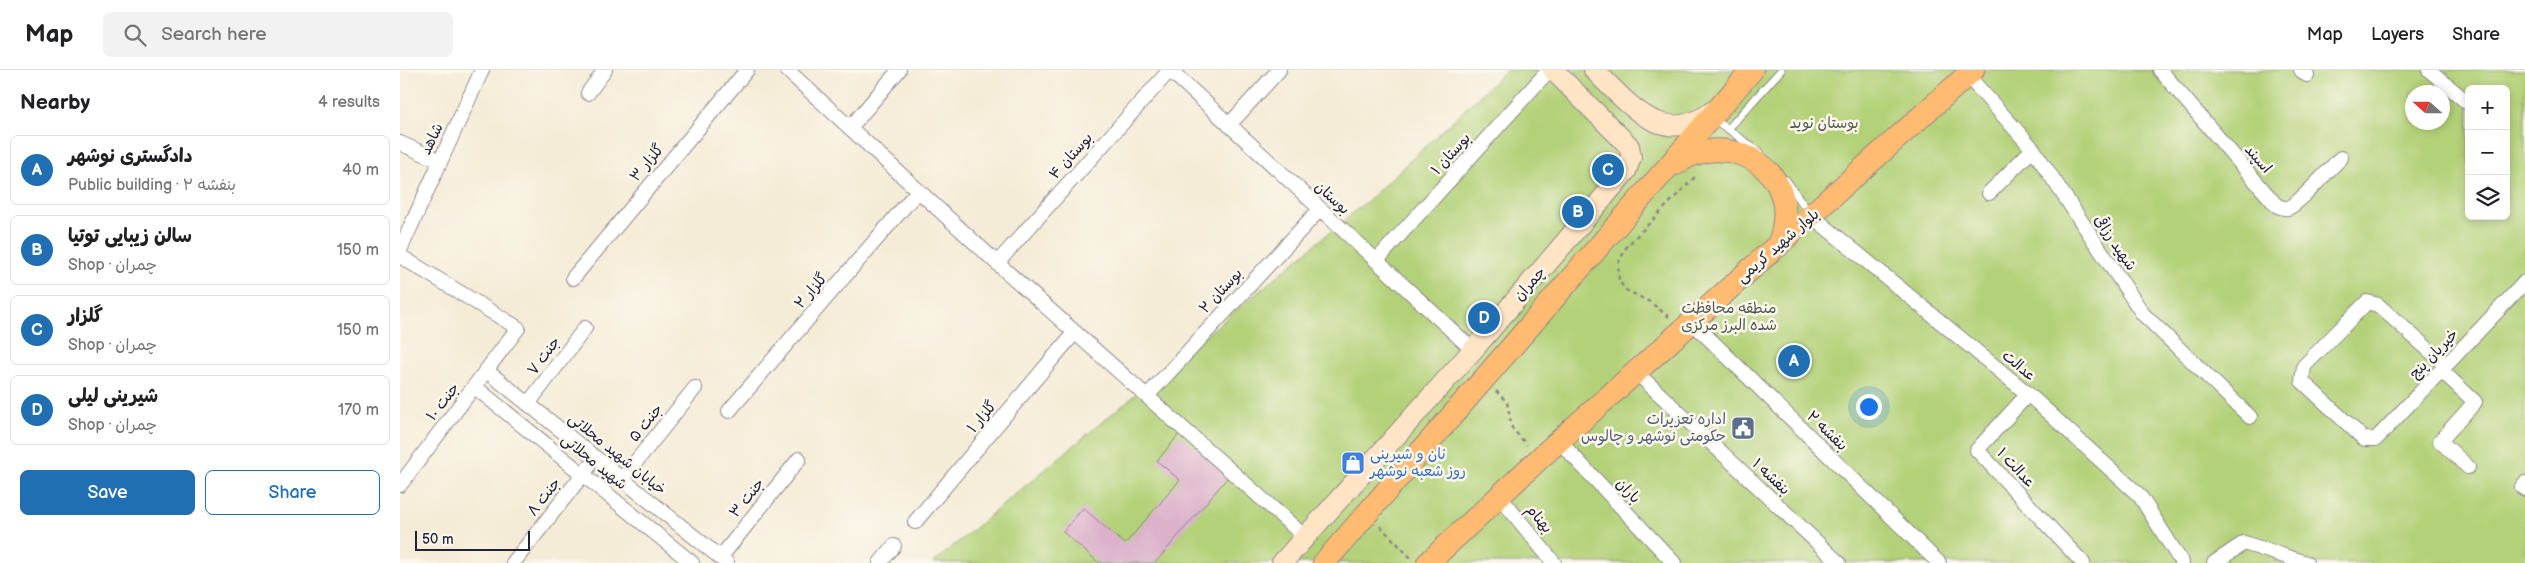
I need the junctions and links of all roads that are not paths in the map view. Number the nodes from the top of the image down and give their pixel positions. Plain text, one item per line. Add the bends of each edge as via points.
1 (482, 70) edge
2 (605, 70) edge
3 (747, 70) edge
4 (787, 70) edge
5 (899, 70) edge
6 (1170, 70) edge
7 (1279, 70) edge
8 (1549, 70) edge
9 (1554, 70) edge
10 (1594, 70) edge
11 (1752, 70) edge
12 (1781, 70) edge
13 (2160, 70) edge
14 (2429, 70) edge
15 (1970, 72) edge
16 (588, 93) dead end
17 (2465, 101) edge
18 (1720, 117) junction
19 (1229, 125) junction
20 (850, 128) junction
21 (400, 142) edge
22 (2033, 149) junction
23 (1765, 156) dead end
24 (2341, 158) dead end
25 (440, 161) junction
26 (1778, 170) dead end
27 (1662, 174) junction
28 (917, 192) junction
29 (1989, 193) dead end
30 (1320, 209) junction
31 (1812, 216) junction
32 (1778, 246) junction
33 (400, 250) edge
34 (400, 256) edge
35 (1376, 260) junction
36 (997, 263) junction
37 (573, 278) dead end
38 (2525, 282) edge
39 (1688, 326) junction
40 (586, 328) dead end
41 (1075, 332) junction
42 (1473, 350) junction
43 (2443, 368) junction
44 (487, 371) junction
45 (1637, 373) junction
46 (475, 387) junction
47 (695, 388) dead end
48 (2028, 394) junction
49 (1147, 396) junction
50 (528, 404) junction
51 (729, 411) dead end
52 (2250, 417) dead end
53 (1559, 441) junction
54 (596, 458) junction
55 (799, 459) dead end
56 (2468, 467) dead end
57 (583, 474) junction
58 (622, 479) junction
59 (2525, 483) edge
60 (400, 485) edge
61 (2525, 490) edge
62 (1499, 496) junction
63 (915, 522) dead end
64 (1305, 537) junction
65 (699, 540) junction
66 (894, 546) dead end
67 (1436, 556) edge
68 (1330, 558) edge
69 (724, 560) edge
70 (686, 561) edge
71 (512, 563) edge
72 (880, 563) edge
73 (1282, 563) edge
74 (1413, 563) edge
75 (1554, 563) edge
76 (1674, 563) edge
77 (1839, 563) edge
78 (1939, 563) edge
79 (2083, 563) edge
80 (2182, 563) edge
81 (2214, 563) edge
82 (2306, 563) edge

1 - 25 street, شاهد
2 - 16 street
3 - 37 street, گلزار ۳
4 - 20 street
5 - 20 street
6 - 19 street, بوستان
6 - 36 street, بوستان ۴
7 - 19 street
8 - 35 street, بوستان ۱
9 - 42 street, چمران via 1625,140 1631,150 1631,161 1625,174
10 - 18 street via 1640,114 1659,124 1676,126
11 - 18 main road
12 - 18 lane
13 - 24 street, اسپند via 2281,208 2297,202
14 - 17 street
15 - 22 street, شهید رزاقی
15 - 31 main road, بلوار شهید کریمی
18 - 23 lane
18 - 27 main road
19 - 30 street, بوستان
20 - 28 street
21 - 25 street
22 - 29 street
22 - 52 street, شهید رزاقی via 2143,314
25 - 33 street, شاهد
26 - 31 lane
27 - 32 main road via 1700,151 1722,149 1743,154 1762,166 1776,183 1784,203 1785,226
27 - 68 main road
28 - 36 street
28 - 51 street, گلزار ۲
30 - 35 street, بوستان
30 - 49 street, بوستان ۲
31 - 32 main road, بلوار شهید کریمی
31 - 48 street, عدالت
32 - 39 main road, بلوار شهید کریمی
34 - 44 street via 518,328
35 - 42 street, بوستان
36 - 41 street
38 - 43 street, خیریان پنج
39 - 45 main road, بلوار شهید کریمی
39 - 78 street, بنفشه ۲
40 - 50 street, جنت ۷
41 - 49 street
41 - 63 street, گلزار ۱
42 - 64 street, چمران
43 - 43 street, خیریان پنج via 2376,439 2364,439 2302,381 2304,366 2367,302 2378,304
43 - 56 street via 2475,402 2440,441
44 - 46 street, جنت ۱۰
44 - 50 street, خیابان شهید محلاتی
45 - 53 main road, بلوار شهید کریمی
45 - 77 street, بنفشه ۱
46 - 57 street, شهید محلاتی
46 - 60 street, جنت ۱۰
47 - 58 street, جنت ۵
48 - 79 street, عدالت ۱ via 1977,450
48 - 80 street, عدالت via 2140,496
49 - 64 street
50 - 54 street, خیابان شهید محلاتی
53 - 62 main road, بلوار شهید کریمی
53 - 76 street, باران
54 - 57 street, جنت ۸
54 - 58 street, خیابان شهید محلاتی
55 - 69 street, جنت ۳
57 - 70 street, شهید محلاتی
57 - 71 street, جنت ۸
58 - 65 street, خیابان شهید محلاتی
59 - 61 street via 2522,487
62 - 67 main road, بلوار شهید کریمی
62 - 75 street, بهنام
64 - 73 street, چمران
65 - 69 street, خیابان شهید محلاتی
65 - 70 street
66 - 72 street
67 - 74 main road, بلوار شهید کریمی
81 - 82 street via 2244,544

